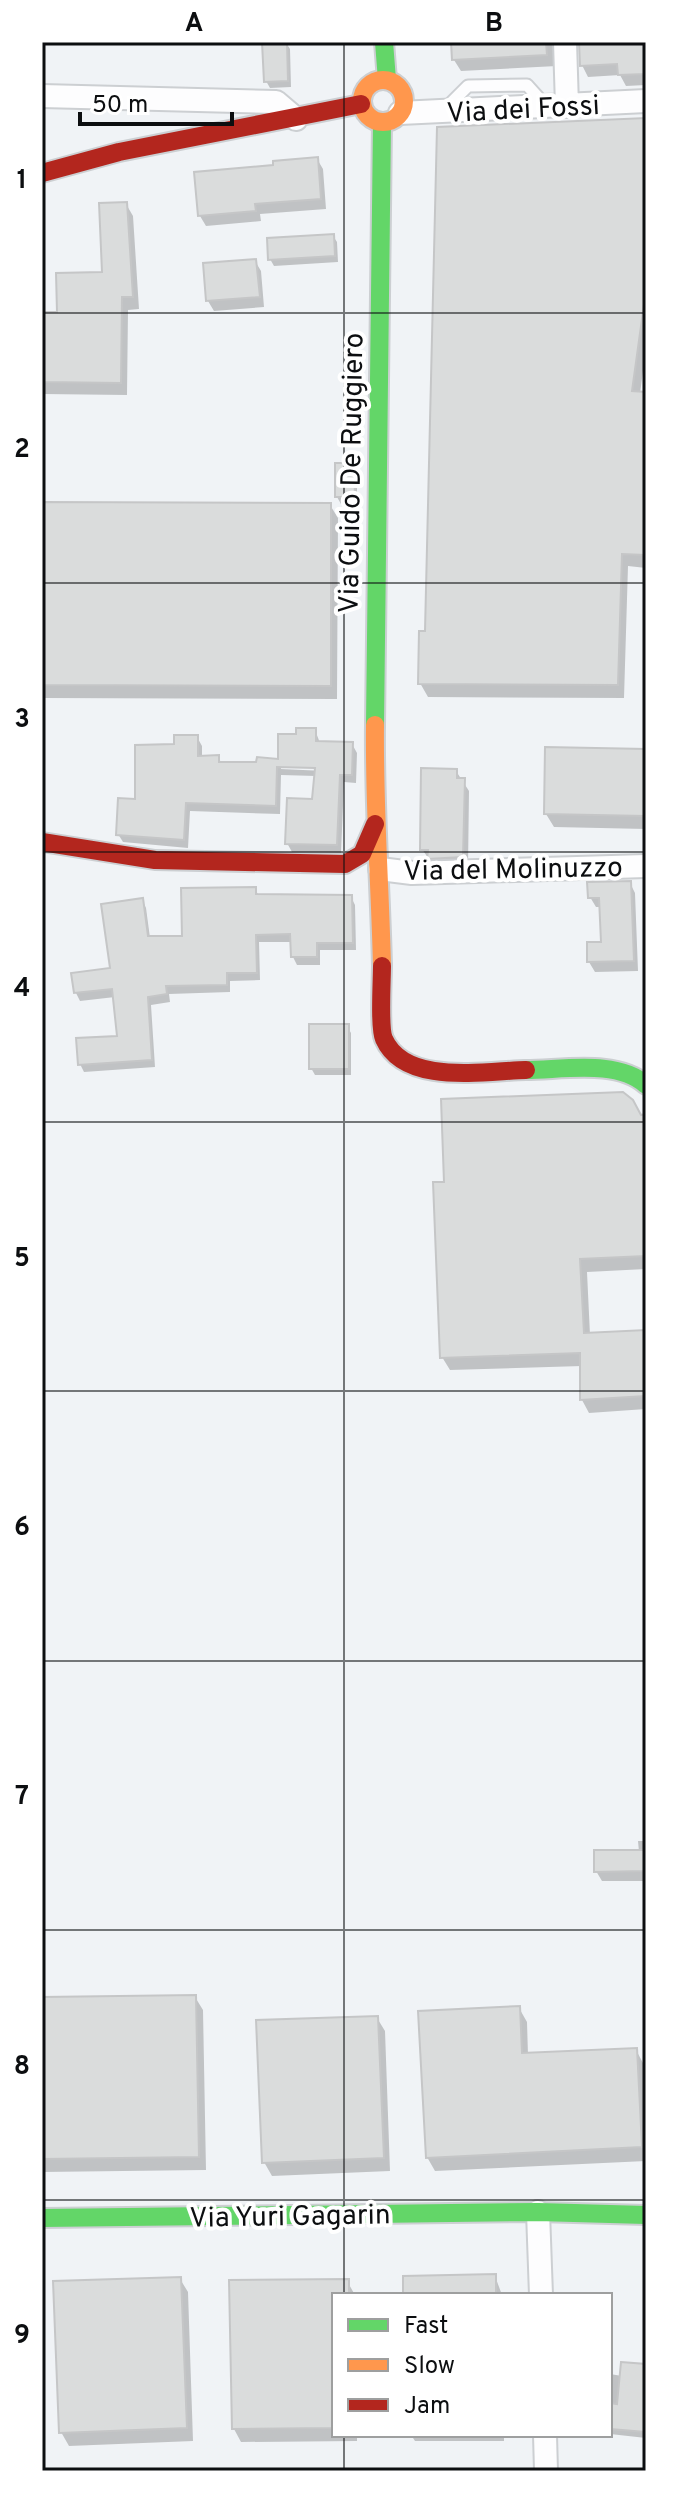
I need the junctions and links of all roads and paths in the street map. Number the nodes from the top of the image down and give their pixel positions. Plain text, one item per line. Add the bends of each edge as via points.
1 (384, 42) edge
2 (565, 42) edge
3 (387, 80) junction
4 (42, 96) edge
5 (646, 101) edge
6 (361, 104) junction
7 (557, 106) junction
8 (391, 118) junction
9 (296, 119) junction
10 (42, 173) edge
11 (375, 824) junction
12 (42, 842) edge
13 (646, 866) edge
14 (380, 869) junction
15 (646, 1085) edge
16 (538, 2212) junction
17 (646, 2215) edge
18 (42, 2218) edge
19 (541, 2293) edge
20 (545, 2437) edge
21 (546, 2471) edge

1 - 3 street
2 - 7 street
3 - 6 street via 369,84
3 - 8 street via 403,94 404,107
4 - 9 street via 276,102
5 - 7 street, Via dei Fossi
6 - 8 street via 371,119
6 - 9 street
7 - 8 street, Via dei Fossi
8 - 11 street, Via Guido De Ruggiero
9 - 10 street via 119,152
11 - 12 street, Via Guido De Ruggiero via 359,858 345,864 155,860
11 - 14 street, Via Guido De Ruggiero
13 - 14 street, Via del Molinuzzo via 412,873
14 - 15 street, Via Guido De Ruggiero via 383,1038 401,1061 430,1072 617,1069
16 - 17 street, Via Yuri Gagarin
16 - 18 street, Via Yuri Gagarin
16 - 19 street
20 - 21 street

